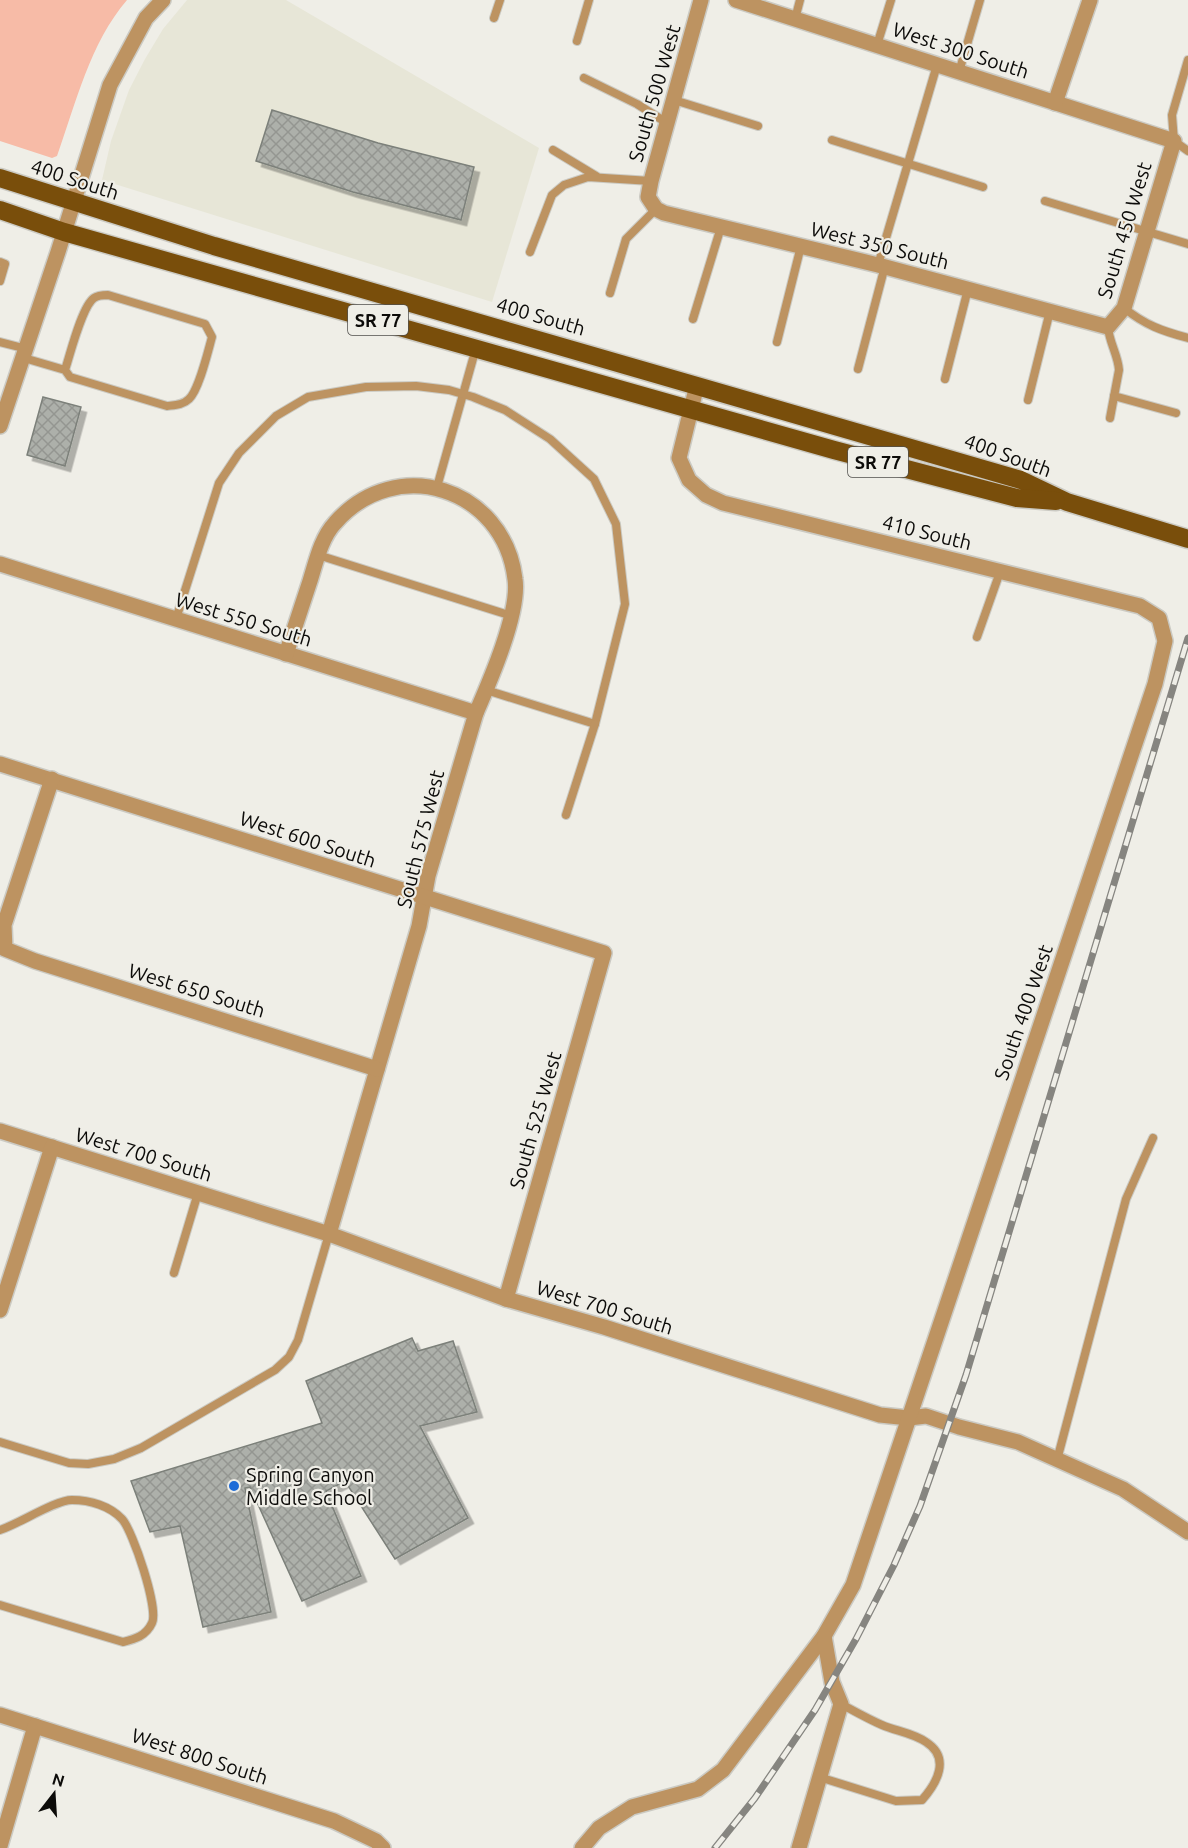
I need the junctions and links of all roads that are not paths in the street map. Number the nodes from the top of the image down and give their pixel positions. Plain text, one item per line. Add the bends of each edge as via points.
1 (163, 0) edge
2 (500, 0) edge
3 (590, 0) edge
4 (701, 0) edge
5 (736, 0) edge
6 (800, 0) edge
7 (891, 0) edge
8 (980, 0) edge
9 (1090, 0) edge
10 (494, 18) dead end
11 (795, 19) junction
12 (577, 41) dead end
13 (877, 45) junction
14 (1188, 60) edge
15 (937, 65) junction
16 (959, 72) junction
17 (584, 78) dead end
18 (1188, 84) edge
19 (1179, 89) junction
20 (674, 100) junction
21 (1055, 103) junction
22 (667, 123) junction
23 (758, 126) dead end
24 (832, 140) dead end
25 (1174, 141) junction
26 (554, 150) dead end
27 (1188, 151) edge
28 (908, 163) junction
29 (598, 177) junction
30 (0, 178) edge
31 (651, 181) junction
32 (983, 187) dead end
33 (1045, 201) dead end
34 (652, 203) junction
35 (0, 210) edge
36 (69, 217) junction
37 (721, 227) junction
38 (1147, 231) junction
39 (1188, 244) edge
40 (801, 246) junction
41 (530, 252) dead end
42 (0, 262) edge
43 (881, 266) junction
44 (0, 280) edge
45 (968, 289) junction
46 (610, 293) dead end
47 (1124, 308) junction
48 (1050, 311) junction
49 (693, 319) dead end
50 (1108, 327) junction
51 (1188, 338) edge
52 (0, 342) edge
53 (777, 342) dead end
54 (476, 348) junction
55 (25, 353) junction
56 (858, 369) dead end
57 (65, 370) junction
58 (945, 379) dead end
59 (697, 385) junction
60 (462, 394) junction
61 (1114, 396) junction
62 (1028, 400) dead end
63 (691, 409) junction
64 (1176, 413) dead end
65 (1110, 418) dead end
66 (0, 426) edge
67 (436, 487) junction
68 (1067, 502) junction
69 (1188, 539) edge
70 (318, 555) junction
71 (0, 564) edge
72 (1000, 572) junction
73 (512, 616) junction
74 (1159, 618) joint
75 (176, 619) junction
76 (977, 637) dead end
77 (286, 654) junction
78 (486, 690) junction
79 (476, 713) junction
80 (595, 723) junction
81 (0, 764) edge
82 (52, 779) junction
83 (566, 815) dead end
84 (425, 898) junction
85 (604, 953) joint
86 (377, 1069) junction
87 (0, 1131) edge
88 (1153, 1138) dead end
89 (52, 1148) junction
90 (198, 1193) junction
91 (329, 1234) junction
92 (174, 1273) dead end
93 (506, 1299) junction
94 (0, 1310) edge
95 (909, 1418) junction
96 (0, 1442) edge
97 (1057, 1460) junction
98 (0, 1530) edge
99 (1188, 1532) edge
100 (0, 1605) edge
101 (824, 1636) junction
102 (841, 1704) junction
103 (0, 1715) edge
104 (35, 1726) junction
105 (819, 1777) junction
106 (0, 1846) edge
107 (383, 1848) edge
108 (582, 1848) edge
109 (799, 1848) edge

1 - 36 street via 146,18 110,85
2 - 10 lane
3 - 12 lane
4 - 20 street, South 500 West
5 - 11 street, West 300 South
6 - 11 lane
7 - 13 lane
8 - 16 lane
9 - 21 street
11 - 13 street, West 300 South
13 - 15 street, West 300 South
14 - 19 lane
15 - 16 street, West 300 South
15 - 28 lane
16 - 21 street, West 300 South
17 - 22 lane
18 - 19 lane
19 - 25 lane via 1172,115
20 - 22 street, South 500 West
20 - 23 lane
21 - 25 street, West 300 South
22 - 31 street, South 500 West
24 - 28 lane
25 - 27 lane
25 - 38 street, South 450 West
26 - 29 lane
28 - 32 lane
28 - 43 lane
29 - 31 lane
29 - 41 lane via 564,185 552,195
30 - 36 main road, 400 South / SR 77
31 - 34 street, South 500 West
33 - 38 lane
34 - 37 street, West 350 South via 664,213
34 - 46 lane via 626,239
35 - 36 main road, 400 South / SR 77
36 - 54 main road, 400 South / SR 77
36 - 55 street
36 - 59 main road, 400 South / SR 77 via 214,246
37 - 40 street, West 350 South
37 - 49 lane
38 - 39 lane
38 - 47 street, South 450 West
40 - 43 street, West 350 South
40 - 53 lane
42 - 44 lane via 4,264
43 - 45 street, West 350 South
43 - 56 lane
45 - 48 street, West 350 South
45 - 58 lane
47 - 50 street, South 450 West
47 - 51 lane via 1155,328
48 - 50 street, West 350 South
48 - 62 lane
50 - 61 lane via 1119,363
52 - 55 lane
54 - 60 lane
54 - 63 main road, 400 South / SR 77
55 - 57 lane
55 - 66 street
57 - 57 lane via 70,377 167,406 178,405 194,393 212,337 205,324 108,295 96,296 82,317
59 - 63 street
59 - 68 main road, 400 South / SR 77 via 1021,480
60 - 67 lane
60 - 75 lane via 416,386 366,387 308,397 276,416 239,453 219,483
60 - 80 lane via 505,410 550,439 594,479 616,524 625,604
61 - 64 lane
61 - 65 lane
63 - 68 main road, 400 South / SR 77 via 1017,498
63 - 72 street, 410 South via 679,458 690,480 706,495 723,503
67 - 70 street via 399,487 363,500 333,524
67 - 73 street, South 575 West via 470,504 498,531 515,578
68 - 69 main road, 400 South / SR 77
70 - 73 lane
70 - 77 street
71 - 75 street, West 550 South
72 - 74 street, 410 South via 1140,606
72 - 76 lane
73 - 78 street, South 575 West
74 - 95 street, South 400 West via 1165,640 1155,684
75 - 77 street, West 550 South
77 - 79 street, West 550 South
78 - 79 street, South 575 West
78 - 80 lane
79 - 84 street, South 575 West
80 - 83 lane
81 - 82 street, West 600 South
82 - 84 street, West 600 South
82 - 86 street, West 650 South via 4,925 5,949
84 - 85 street, West 600 South
84 - 86 street, South 575 West
85 - 93 street, South 525 West
86 - 91 street, South 575 West
87 - 89 street, West 700 South
88 - 97 lane via 1126,1199
89 - 90 street, West 700 South
89 - 94 street
90 - 91 street, West 700 South
90 - 92 lane
91 - 93 street, West 700 South
91 - 96 lane via 298,1340 290,1357 274,1370 141,1448 114,1459 69,1463
93 - 95 street, West 700 South via 880,1415
95 - 97 street, West 700 South via 926,1416 1018,1442
95 - 101 street, South 400 West via 853,1585
97 - 99 street, West 700 South via 1123,1489
98 - 100 lane via 70,1500 98,1503 112,1510 130,1531 154,1609 153,1622 139,1638 123,1642
101 - 102 street via 832,1682
101 - 108 street, South 400 West via 723,1770 698,1789 633,1807 599,1828
102 - 105 street
102 - 105 lane via 926,1741 938,1754 940,1770 922,1800 896,1801
103 - 104 street, West 800 South
104 - 106 street
104 - 107 street, West 800 South via 334,1821
105 - 109 street

